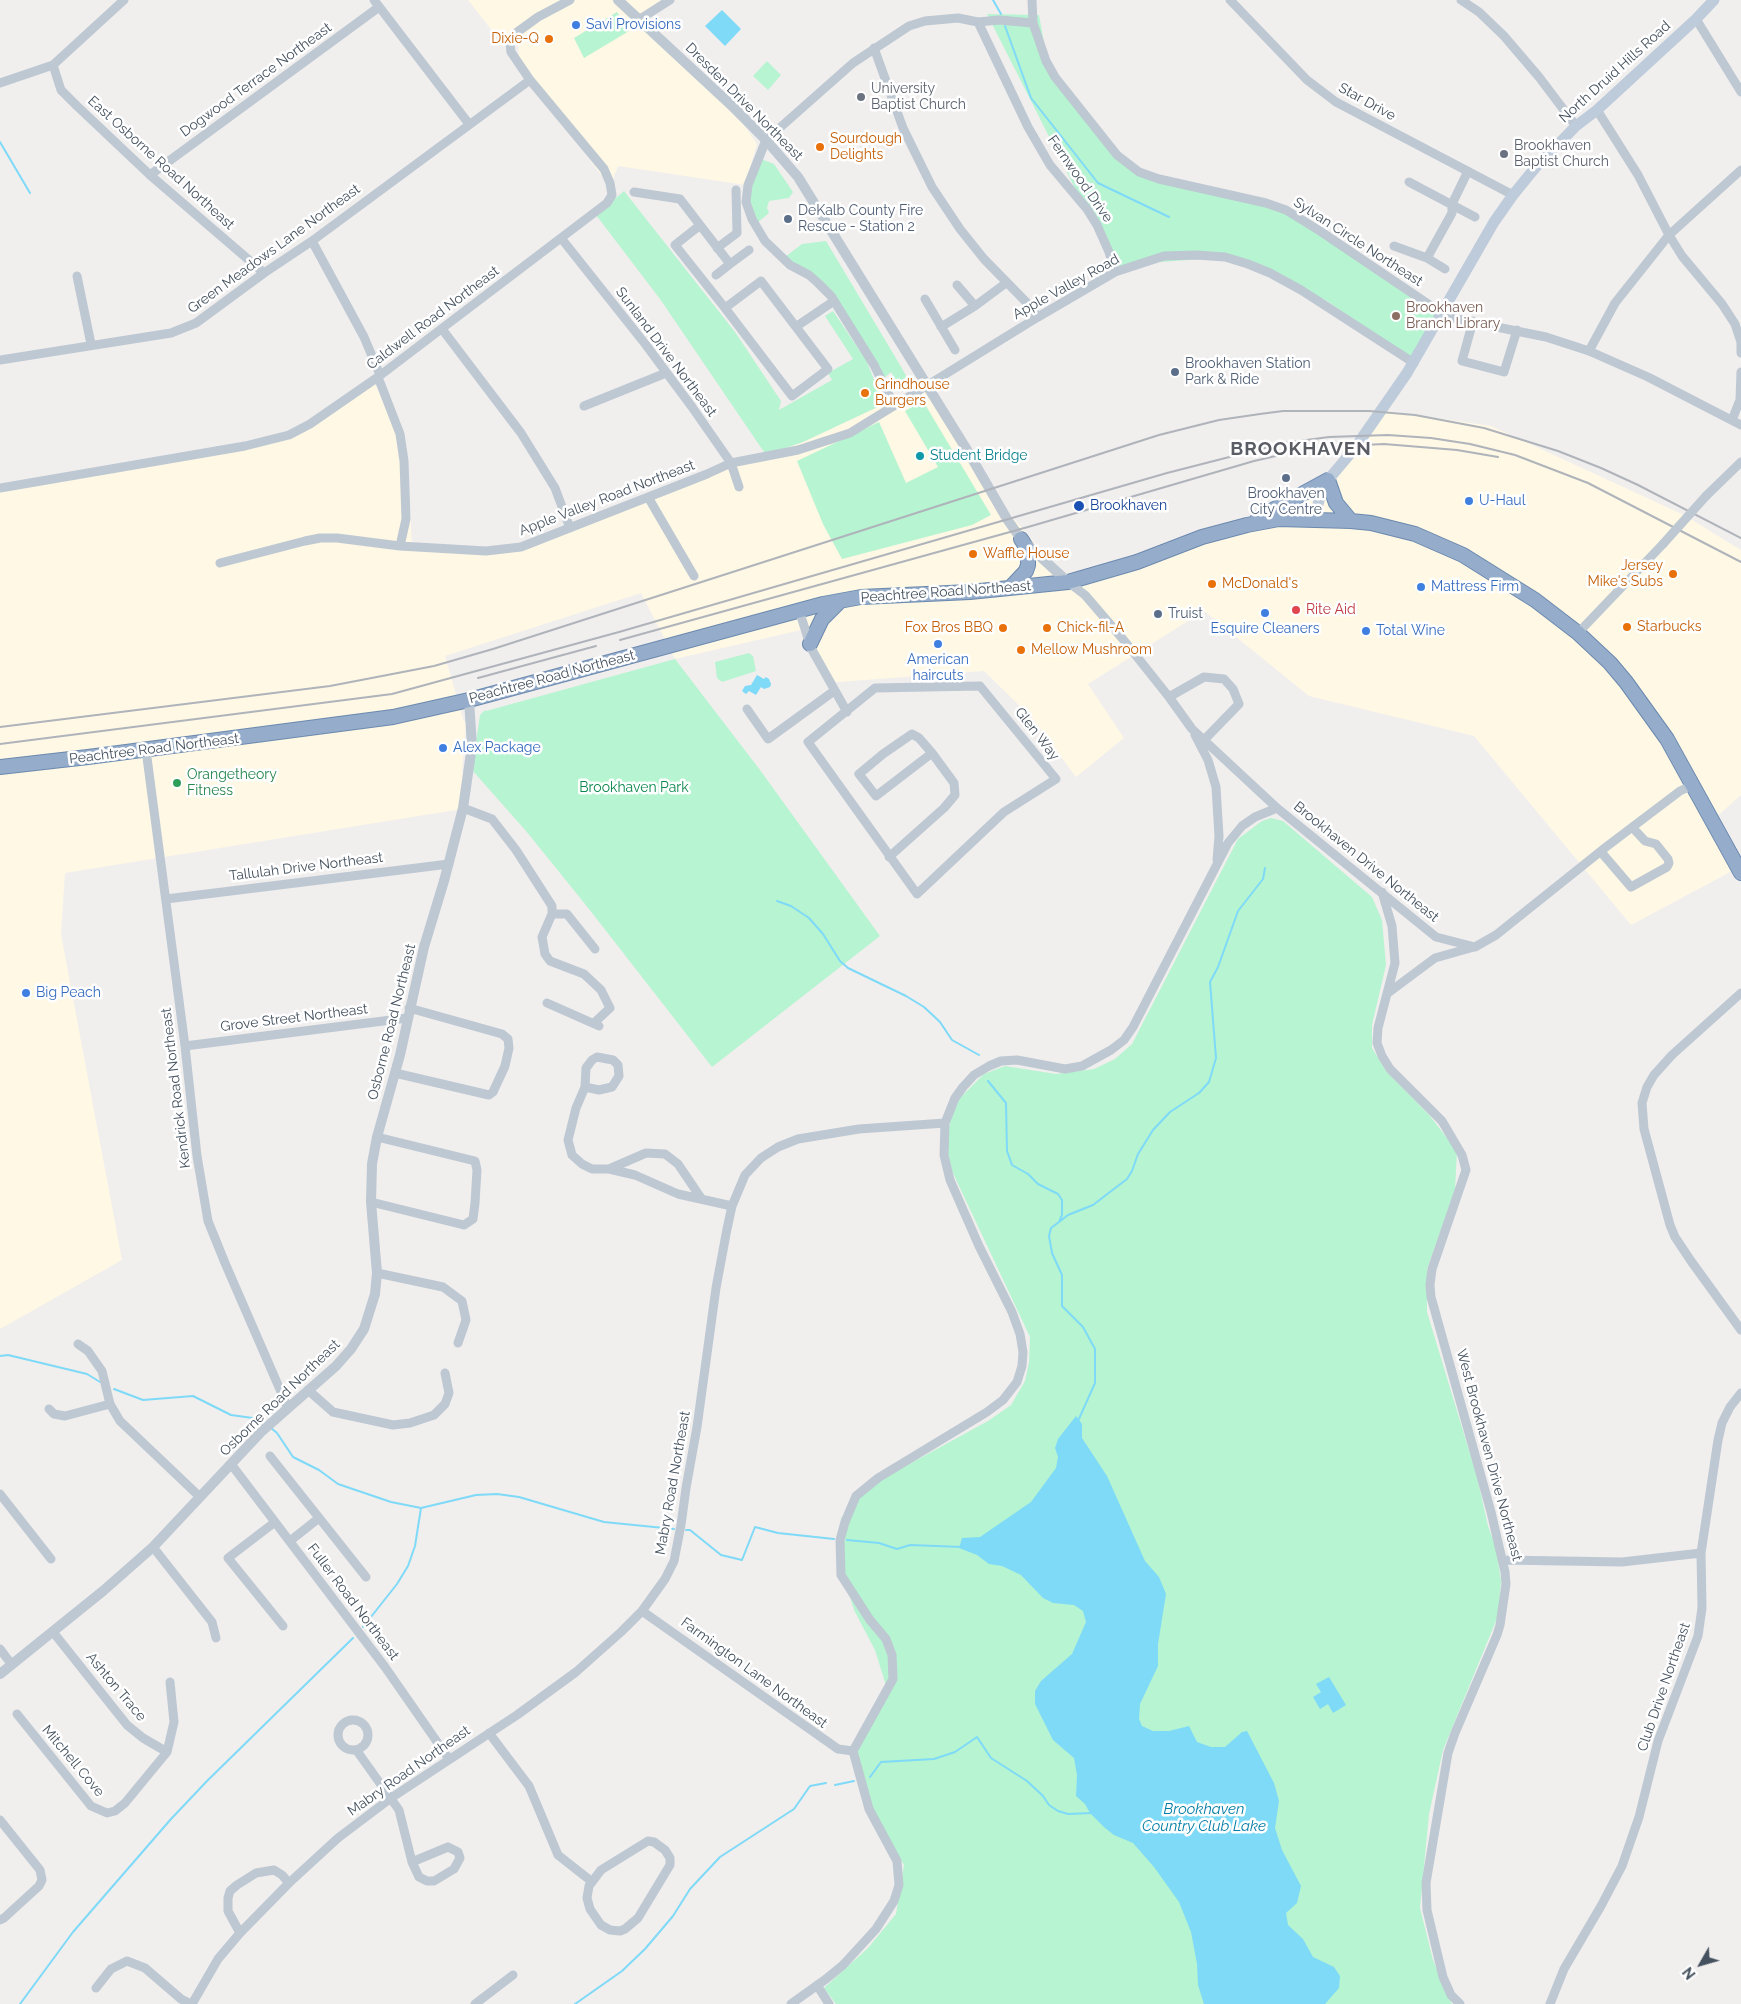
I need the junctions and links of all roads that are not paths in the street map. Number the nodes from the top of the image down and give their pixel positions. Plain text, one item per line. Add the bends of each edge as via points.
1 (124, 0) edge
2 (570, 0) edge
3 (618, 0) edge
4 (670, 0) edge
5 (1032, 0) edge
6 (1230, 0) edge
7 (1461, 0) edge
8 (1713, 0) edge
9 (376, 4) edge
10 (640, 19) junction
11 (1696, 19) junction
12 (978, 22) junction
13 (1033, 24) junction
14 (874, 48) junction
15 (53, 65) junction
16 (530, 80) junction
17 (0, 83) edge
18 (1741, 92) edge
19 (1597, 110) junction
20 (469, 124) junction
21 (1576, 126) junction
22 (766, 140) junction
23 (1741, 170) edge
24 (1468, 171) junction
25 (150, 175) junction
26 (1409, 182) dead end
27 (736, 190) dead end
28 (634, 192) dead end
29 (1513, 195) junction
30 (1452, 204) junction
31 (1475, 218) dead end
32 (699, 226) junction
33 (1669, 235) junction
34 (561, 238) junction
35 (312, 241) junction
36 (1394, 246) dead end
37 (717, 248) junction
38 (749, 250) dead end
39 (1427, 258) junction
40 (730, 264) junction
41 (1446, 269) dead end
42 (1116, 272) junction
43 (264, 273) junction
44 (716, 275) dead end
45 (77, 276) dead end
46 (1006, 283) junction
47 (957, 285) dead end
48 (925, 298) dead end
49 (834, 301) junction
50 (975, 306) junction
51 (725, 308) junction
52 (1442, 313) junction
53 (1038, 317) junction
54 (1473, 322) junction
55 (797, 326) junction
56 (941, 327) junction
57 (442, 329) junction
58 (1517, 330) junction
59 (91, 344) junction
60 (955, 350) dead end
61 (1588, 350) junction
62 (1741, 353) edge
63 (0, 360) edge
64 (1414, 363) junction
65 (1741, 372) edge
66 (666, 373) junction
67 (379, 376) junction
68 (926, 385) junction
69 (1741, 401) edge
70 (894, 405) junction
71 (584, 406) dead end
72 (1732, 420) junction
73 (1741, 425) edge
74 (1741, 462) edge
75 (731, 463) junction
76 (1328, 480) junction
77 (739, 487) dead end
78 (0, 488) edge
79 (648, 497) junction
80 (1314, 519) junction
81 (1351, 520) junction
82 (1247, 525) junction
83 (570, 528) junction
84 (1021, 538) junction
85 (400, 546) junction
86 (220, 563) dead end
87 (694, 576) dead end
88 (1068, 582) junction
89 (1010, 588) junction
90 (840, 601) junction
91 (799, 610) junction
92 (1578, 633) junction
93 (810, 644) junction
94 (834, 691) junction
95 (1169, 696) junction
96 (469, 700) junction
97 (747, 709) dead end
98 (846, 712) junction
99 (1192, 729) junction
100 (1204, 740) junction
101 (146, 750) junction
102 (932, 753) junction
103 (0, 767) edge
104 (1693, 785) junction
105 (463, 808) junction
106 (1277, 808) junction
107 (1633, 828) junction
108 (1601, 852) junction
109 (889, 857) junction
110 (1217, 863) junction
111 (449, 864) junction
112 (1741, 874) edge
113 (1382, 892) junction
114 (166, 899) junction
115 (552, 914) junction
116 (1475, 947) junction
117 (595, 949) dead end
118 (1388, 993) junction
119 (1741, 993) edge
120 (547, 1002) dead end
121 (408, 1013) junction
122 (185, 1046) junction
123 (394, 1073) junction
124 (585, 1087) junction
125 (945, 1122) junction
126 (377, 1137) junction
127 (627, 1160) junction
128 (609, 1169) junction
129 (627, 1174) junction
130 (701, 1198) junction
131 (371, 1202) junction
132 (732, 1206) junction
133 (377, 1273) junction
134 (1741, 1330) edge
135 (458, 1343) dead end
136 (78, 1344) dead end
137 (445, 1374) dead end
138 (308, 1390) junction
139 (1741, 1393) edge
140 (110, 1404) junction
141 (49, 1409) dead end
142 (285, 1411) junction
143 (270, 1456) dead end
144 (230, 1464) junction
145 (200, 1497) junction
146 (1, 1498) edge
147 (319, 1518) junction
148 (275, 1522) junction
149 (290, 1541) junction
150 (153, 1547) junction
151 (1701, 1554) junction
152 (51, 1559) dead end
153 (1503, 1560) junction
154 (366, 1577) dead end
155 (642, 1611) junction
156 (283, 1626) dead end
157 (53, 1632) junction
158 (216, 1638) dead end
159 (0, 1649) edge
160 (12, 1665) junction
161 (0, 1674) edge
162 (170, 1682) dead end
163 (18, 1714) dead end
164 (489, 1733) junction
165 (357, 1750) dead end
166 (853, 1751) junction
167 (167, 1752) junction
168 (449, 1759) junction
169 (392, 1798) junction
170 (0, 1820) edge
171 (412, 1862) junction
172 (591, 1880) junction
173 (289, 1883) junction
174 (0, 1920) edge
175 (240, 1933) junction
176 (513, 1975) dead end
177 (817, 1985) junction
178 (96, 1988) dead end
179 (192, 2004) edge
180 (475, 2004) edge
181 (791, 2004) edge
182 (829, 2004) edge
183 (1460, 2004) edge
184 (1550, 2004) edge

1 - 15 street
2 - 16 street, Caldwell Road Northeast via 513,35 510,52
3 - 10 street, Dresden Drive Northeast
4 - 10 street
5 - 13 street, Sylvan Circle Northeast
6 - 24 street, Star Drive via 1306,80 1336,102
7 - 21 street via 1504,36
8 - 11 main road, North Druid Hills Road
9 - 20 street
9 - 25 street, Dogwood Terrace Northeast
10 - 22 street, Dresden Drive Northeast
11 - 18 street
11 - 19 main road, North Druid Hills Road
12 - 13 street via 999,20
12 - 14 street via 958,18 925,21 909,26
12 - 42 street, Fernwood Drive via 1028,128 1050,165 1097,224
13 - 52 street, Sylvan Circle Northeast via 1055,76 1117,155 1139,172 1266,202 1286,210
14 - 22 street
14 - 46 street via 903,128 932,187 960,228
15 - 17 street
15 - 25 street, East Osborne Road Northeast via 61,90
16 - 20 street, Green Meadows Lane Northeast
16 - 34 street, Caldwell Road Northeast via 604,169 610,183 612,195 607,203
19 - 21 main road, North Druid Hills Road
19 - 33 street via 1638,175
20 - 35 street, Green Meadows Lane Northeast
21 - 29 main road, North Druid Hills Road
22 - 49 street via 748,185 746,202 752,219 777,254 809,275
22 - 68 street, Dresden Drive Northeast via 798,177
23 - 33 street
24 - 29 street, Star Drive
24 - 30 street
25 - 43 street, East Osborne Road Northeast
26 - 30 street
27 - 37 street via 737,233
28 - 32 street via 680,199
29 - 52 main road, North Druid Hills Road
30 - 31 street
30 - 39 street via 1452,213
32 - 37 street
32 - 51 street via 675,245
33 - 61 street via 1615,303
33 - 62 street via 1735,324
34 - 57 street, Caldwell Road Northeast
34 - 66 street, Sunland Drive Northeast
35 - 43 street, Green Meadows Lane Northeast
35 - 67 street via 364,337
36 - 39 street
37 - 40 street
38 - 40 street
39 - 41 street
40 - 44 street
42 - 53 street, Apple Valley Road
42 - 64 street, Apple Valley Road via 1164,256 1225,257 1248,264 1301,290
43 - 59 street, Green Meadows Lane Northeast via 196,323 171,333
45 - 59 street
46 - 50 street
46 - 53 street
47 - 50 street
48 - 56 street
49 - 55 street
49 - 70 street via 883,380
50 - 56 street
51 - 55 street via 760,281
51 - 55 street via 792,396 828,369
52 - 54 street, Sylvan Circle Northeast
52 - 64 main road, North Druid Hills Road
53 - 68 street, Apple Valley Road
54 - 58 street, Sylvan Circle Northeast
54 - 58 street via 1462,361 1504,372
56 - 60 street
57 - 67 street, Caldwell Road Northeast
57 - 83 street via 521,433 555,488
58 - 61 street, Sylvan Circle Northeast
59 - 63 street, Green Meadows Lane Northeast
61 - 72 street, Sylvan Circle Northeast
64 - 76 main road, North Druid Hills Road via 1355,448
65 - 69 street
66 - 71 street
66 - 75 street, Sunland Drive Northeast
67 - 78 street, Caldwell Road Northeast via 289,435 245,446
67 - 85 street via 400,434 404,461 406,519
68 - 70 street, Apple Valley Road Northeast
68 - 84 street, Dresden Drive Northeast via 998,506
69 - 72 street
70 - 75 street, Apple Valley Road Northeast via 850,433 825,442
72 - 73 street, Sylvan Circle Northeast
74 - 92 street, bridge
75 - 77 street, Sunland Drive Northeast
75 - 79 street, Apple Valley Road Northeast
76 - 80 main road, North Druid Hills Road
76 - 81 highway via 1336,503
76 - 82 highway
79 - 83 street, Apple Valley Road Northeast
79 - 87 street
80 - 81 highway, Peachtree Road Northeast
80 - 82 highway, Peachtree Road Northeast via 1278,518
81 - 92 highway, Peachtree Road Northeast via 1415,534 1463,555 1535,600
82 - 88 highway, Peachtree Road Northeast via 1202,537 1130,565
83 - 85 street, Apple Valley Road Northeast via 506,550
84 - 88 street, Dresden Drive Northeast
84 - 89 highway via 1028,550 1028,565
85 - 86 street, Apple Valley Road Northeast via 320,538
88 - 89 highway, Peachtree Road Northeast
88 - 95 street, Brookhaven Drive Northeast via 1085,595
89 - 90 highway, Peachtree Road Northeast via 861,596
90 - 91 highway, Peachtree Road Northeast
90 - 93 highway via 822,619
91 - 93 street
91 - 96 highway, Peachtree Road Northeast
92 - 104 highway, Peachtree Road Northeast via 1610,663 1638,697 1675,750
93 - 94 street
94 - 97 street via 768,739
94 - 98 street
95 - 99 street, Brookhaven Drive Northeast
95 - 100 street via 1204,677 1224,680 1234,689 1239,704
96 - 101 highway, Peachtree Road Northeast via 393,717
96 - 105 street, Osborne Road Northeast via 472,746
98 - 109 street, Glen Way via 808,742
98 - 109 street, Glen Way via 876,688 980,686 1056,779 1004,812 919,894
99 - 100 street, Brookhaven Drive Northeast
99 - 110 street via 1208,760 1216,787
100 - 106 street, Brookhaven Drive Northeast
101 - 103 highway, Peachtree Road Northeast
101 - 114 street, Kendrick Road Northeast
102 - 102 street via 920,738 912,734 859,774 876,796
102 - 109 street via 954,783 955,795
104 - 107 street via 1680,791
104 - 112 highway, Peachtree Road Northeast
105 - 111 street, Osborne Road Northeast
105 - 115 street via 492,819 547,898
106 - 110 street via 1242,826
106 - 113 street, Brookhaven Drive Northeast
107 - 108 street
107 - 108 street via 1646,841 1656,844 1668,859 1667,867 1631,887
108 - 116 street via 1496,935
110 - 125 street via 1124,1040 1082,1066 1065,1069 1018,1060 1000,1061 988,1066 963,1087
111 - 114 street, Tallulah Drive Northeast
111 - 121 street, Osborne Road Northeast
113 - 116 street, Brookhaven Drive Northeast via 1436,937
113 - 118 street, West Brookhaven Drive Northeast via 1392,926 1395,963
114 - 122 street, Kendrick Road Northeast
115 - 117 street via 567,914
115 - 120 street via 542,937 545,954 550,961 584,974 596,983 610,1008 596,1025
116 - 118 street via 1435,958
118 - 153 street, West Brookhaven Drive Northeast via 1378,1028 1377,1043 1382,1056 1390,1069 1442,1122 1462,1155 1466,1170 1432,1269 1431,1297
119 - 134 street via 1654,1075 1642,1103 1644,1129 1675,1237
121 - 122 street, Grove Street Northeast
121 - 123 street, Osborne Road Northeast
121 - 123 street via 502,1034 508,1039 509,1048 505,1066 493,1092 488,1095
122 - 142 street, Kendrick Road Northeast via 208,1221
123 - 126 street, Osborne Road Northeast
124 - 124 street via 586,1068 592,1060 601,1056 618,1065 620,1076 612,1087 599,1090
124 - 128 street via 570,1128 568,1140 572,1155 592,1169
125 - 132 street, Mabry Road Northeast via 798,1139 769,1153 745,1175
125 - 166 street via 944,1155 950,1180 1012,1312 1020,1334 1022,1366 1017,1382 1003,1400 878,1478 856,1496 840,1540 841,1576 886,1639 892,1655 893,1679
126 - 131 street, Osborne Road Northeast
126 - 131 street via 475,1162 477,1170 472,1219 464,1225
127 - 128 street
127 - 129 street
127 - 130 street via 646,1152 665,1154 678,1164
128 - 129 street
129 - 130 street via 678,1194
130 - 132 street
131 - 133 street, Osborne Road Northeast
132 - 155 street, Mabry Road Northeast via 716,1288 698,1427 674,1561 666,1579
133 - 135 street via 443,1287 462,1301 466,1320
133 - 138 street, Osborne Road Northeast via 375,1294 364,1329 336,1366
136 - 140 street via 88,1351 102,1371
137 - 138 street via 449,1392 444,1404 434,1415 410,1424 393,1425 333,1412
138 - 142 street, Osborne Road Northeast
139 - 151 street, Club Drive Northeast via 1722,1423
140 - 141 street via 65,1416 54,1414
140 - 145 street via 120,1421
142 - 144 street, Osborne Road Northeast
143 - 147 street
144 - 145 street, Osborne Road Northeast
144 - 148 street, Fuller Road Northeast
145 - 150 street, Osborne Road Northeast
146 - 152 street
147 - 149 street
147 - 154 street
148 - 149 street, Fuller Road Northeast
148 - 156 street via 228,1558
149 - 168 street, Fuller Road Northeast via 385,1667
150 - 157 street, Osborne Road Northeast
150 - 158 street via 212,1622
151 - 153 street via 1622,1562
151 - 184 street, Club Drive Northeast via 1702,1608 1698,1636 1658,1741 1631,1841 1611,1888 1568,1962
153 - 183 street, West Brookhaven Drive Northeast via 1506,1584 1500,1625 1448,1753 1426,1883 1426,1910 1442,1977
155 - 164 street, Mabry Road Northeast via 576,1672
155 - 166 street, Farmington Lane Northeast via 838,1749
157 - 160 street, Osborne Road Northeast
157 - 167 street, Ashton Trace via 127,1725
159 - 160 street
160 - 161 street, Osborne Road Northeast
162 - 167 street, Mitchell Cove via 174,1722
163 - 167 street, Mitchell Cove via 91,1806 107,1813 116,1811 125,1803
164 - 168 street, Mabry Road Northeast
164 - 172 street via 529,1786 558,1855
165 - 169 street
166 - 177 street via 869,1809 897,1861 898,1885 891,1906 876,1929 843,1965
168 - 169 street, Mabry Road Northeast
169 - 171 street via 399,1810
169 - 173 street, Mabry Road Northeast via 338,1838
170 - 174 street via 40,1870 42,1880
171 - 171 street via 420,1877 434,1881 454,1869 460,1858 458,1852 448,1847
172 - 172 street via 587,1892 590,1909 605,1928 620,1931 629,1927 642,1913 668,1870 670,1858 659,1845 652,1841 644,1842
173 - 175 street, Mabry Road Northeast
173 - 175 street via 274,1870 256,1874 230,1891 228,1911
175 - 179 street, Mabry Road Northeast via 218,1959
176 - 180 street
177 - 181 street
177 - 182 street
178 - 179 street via 111,1969 127,1957

